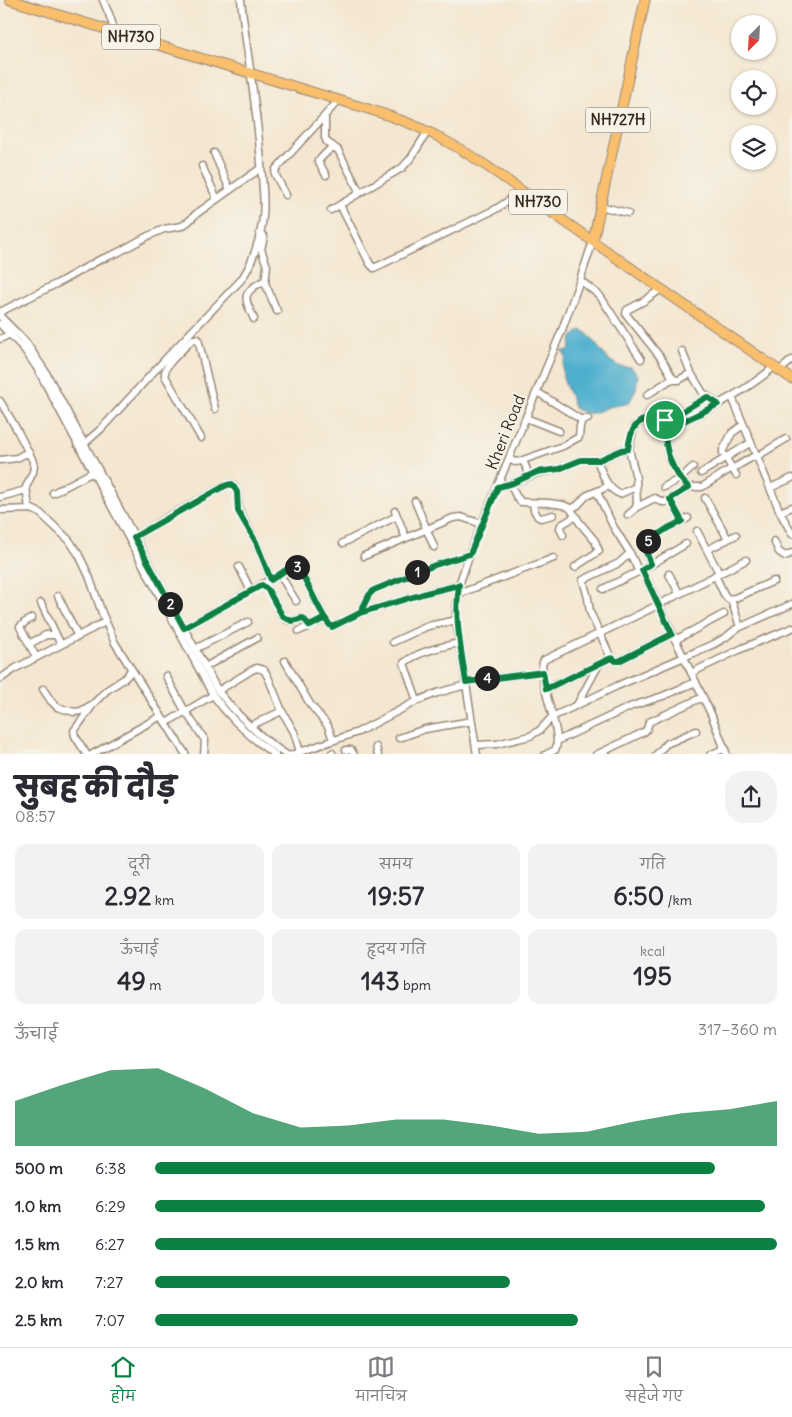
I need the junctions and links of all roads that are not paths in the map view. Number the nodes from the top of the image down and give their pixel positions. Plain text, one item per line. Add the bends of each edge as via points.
1 (10, 0) edge
2 (103, 0) edge
3 (242, 0) edge
4 (645, 0) edge
5 (115, 32) junction
6 (254, 74) junction
7 (339, 100) junction
8 (325, 117) junction
9 (428, 131) junction
10 (333, 146) junction
11 (214, 154) dead end
12 (202, 166) dead end
13 (261, 168) junction
14 (326, 175) dead end
15 (230, 190) junction
16 (523, 192) junction
17 (360, 193) junction
18 (286, 195) dead end
19 (218, 198) junction
20 (340, 204) junction
21 (600, 206) junction
22 (332, 210) dead end
23 (628, 213) dead end
24 (261, 233) junction
25 (592, 241) junction
26 (265, 280) junction
27 (580, 280) junction
28 (661, 288) junction
29 (278, 311) dead end
30 (0, 314) edge
31 (254, 319) dead end
32 (0, 324) edge
33 (10, 334) junction
34 (0, 339) edge
35 (682, 351) dead end
36 (173, 354) junction
37 (641, 359) dead end
38 (792, 360) edge
39 (777, 369) junction
40 (692, 373) junction
41 (673, 378) junction
42 (792, 379) edge
43 (537, 392) junction
44 (647, 395) dead end
45 (707, 397) junction
46 (732, 397) junction
47 (0, 401) edge
48 (718, 404) junction
49 (215, 409) dead end
50 (526, 418) junction
51 (743, 425) junction
52 (559, 431) dead end
53 (202, 438) dead end
54 (786, 439) dead end
55 (750, 443) junction
56 (83, 445) junction
57 (628, 449) junction
58 (28, 452) junction
59 (756, 456) junction
60 (726, 458) junction
61 (509, 459) junction
62 (0, 460) edge
63 (597, 460) junction
64 (523, 461) junction
65 (692, 466) dead end
66 (733, 471) junction
67 (93, 472) junction
68 (701, 474) dead end
69 (529, 475) junction
70 (681, 478) junction
71 (792, 478) edge
72 (510, 484) junction
73 (609, 486) junction
74 (498, 487) junction
75 (636, 487) junction
76 (664, 487) dead end
77 (689, 487) junction
78 (770, 488) junction
79 (26, 490) junction
80 (597, 492) junction
81 (53, 493) dead end
82 (0, 497) edge
83 (705, 498) dead end
84 (670, 499) junction
85 (414, 501) dead end
86 (533, 503) junction
87 (637, 507) junction
88 (792, 507) edge
89 (29, 508) junction
90 (571, 509) junction
91 (0, 510) edge
92 (780, 512) junction
93 (553, 515) dead end
94 (628, 515) dead end
95 (576, 516) junction
96 (482, 524) junction
97 (426, 529) junction
98 (697, 531) dead end
99 (792, 533) edge
100 (563, 535) dead end
101 (736, 535) dead end
102 (406, 538) junction
103 (132, 539) junction
104 (728, 539) junction
105 (774, 541) dead end
106 (342, 543) dead end
107 (686, 544) dead end
108 (434, 547) dead end
109 (707, 550) junction
110 (630, 553) junction
111 (792, 553) edge
112 (470, 554) junction
113 (364, 556) dead end
114 (554, 558) dead end
115 (746, 560) dead end
116 (651, 564) junction
117 (239, 567) dead end
118 (575, 567) dead end
119 (640, 571) junction
120 (280, 574) junction
121 (669, 574) dead end
122 (717, 574) junction
123 (271, 580) junction
124 (774, 581) dead end
125 (262, 585) junction
126 (459, 585) junction
127 (603, 589) dead end
128 (251, 591) junction
129 (458, 594) junction
130 (679, 594) junction
131 (58, 596) dead end
132 (731, 599) junction
133 (296, 601) dead end
134 (41, 603) dead end
135 (792, 604) edge
136 (657, 605) junction
137 (360, 613) junction
138 (724, 614) dead end
139 (32, 618) dead end
140 (325, 618) junction
141 (457, 620) junction
142 (105, 622) junction
143 (248, 622) dead end
144 (310, 626) junction
145 (740, 627) junction
146 (184, 628) junction
147 (792, 628) edge
148 (299, 631) dead end
149 (600, 634) junction
150 (56, 635) junction
151 (78, 636) junction
152 (674, 637) junction
153 (257, 638) dead end
154 (393, 642) dead end
155 (460, 643) junction
156 (28, 644) junction
157 (61, 645) junction
158 (195, 649) junction
159 (36, 657) junction
160 (683, 657) junction
161 (611, 658) junction
162 (285, 661) dead end
163 (600, 663) junction
164 (205, 667) junction
165 (130, 668) junction
166 (543, 672) junction
167 (691, 673) junction
168 (166, 676) dead end
169 (0, 679) edge
170 (696, 682) junction
171 (466, 684) junction
172 (43, 688) dead end
173 (546, 689) junction
174 (216, 693) junction
175 (703, 697) junction
176 (417, 701) junction
177 (93, 704) junction
178 (577, 705) junction
179 (185, 711) junction
180 (282, 711) junction
181 (161, 716) junction
182 (552, 717) junction
183 (472, 721) junction
184 (166, 723) junction
185 (250, 726) junction
186 (696, 731) dead end
187 (399, 738) dead end
188 (334, 740) junction
189 (557, 741) junction
190 (476, 745) junction
191 (376, 747) dead end
192 (346, 750) dead end
193 (726, 751) edge
194 (300, 752) junction
195 (89, 754) edge
196 (186, 754) edge
197 (204, 754) edge
198 (275, 754) edge
199 (287, 754) edge
200 (292, 754) edge
201 (354, 754) edge
202 (378, 754) edge
203 (477, 754) edge
204 (545, 754) edge
205 (596, 754) edge
206 (656, 754) edge
207 (710, 754) edge

1 - 5 highway, NH730
2 - 5 street
3 - 6 street
4 - 21 highway, NH727H
5 - 6 highway, NH730
6 - 7 highway, NH730
6 - 13 street
7 - 8 street
7 - 9 highway, NH730
8 - 10 street via 325,138
8 - 18 street via 276,169 275,174
9 - 16 highway, NH730
9 - 17 street via 402,168
10 - 14 street via 318,161
10 - 17 street via 341,154
11 - 15 street
12 - 19 street
13 - 15 street
13 - 24 street
15 - 19 street
16 - 20 street via 496,209 374,268
16 - 25 highway, NH730
17 - 20 street
19 - 30 street via 182,226 161,230
20 - 22 street
21 - 23 street
21 - 25 highway, NH727H
24 - 26 street via 264,236 261,251 268,266
24 - 36 street via 243,277
25 - 27 street, Kheri Road
25 - 28 highway, NH730
26 - 29 street
26 - 31 street via 247,294
27 - 37 street via 600,296
27 - 43 street, Kheri Road
28 - 39 highway, NH730
28 - 41 street via 626,312
30 - 56 street via 37,358
32 - 33 street
33 - 34 street
33 - 56 street via 24,349
35 - 40 street
36 - 49 street via 192,338 199,340
36 - 53 street via 165,376
36 - 56 street
38 - 39 street
39 - 42 highway, NH730
39 - 46 street
40 - 41 street via 677,381
40 - 45 street
41 - 44 street
43 - 50 street, Kheri Road
43 - 64 street via 585,419 580,426 579,437
45 - 48 street
45 - 57 street via 670,418 649,419 637,424 632,429
46 - 48 street
46 - 51 street
47 - 58 street
48 - 70 street via 666,430 670,461
50 - 52 street
50 - 61 street, Kheri Road
51 - 55 street
51 - 60 street via 732,433 723,450
54 - 59 street
55 - 59 street
55 - 60 street
56 - 67 street
56 - 103 street
57 - 63 street
57 - 75 street via 636,474
58 - 62 street via 17,458
58 - 79 street via 34,469
59 - 66 street
59 - 78 street
60 - 66 street
60 - 68 street
61 - 64 street
61 - 74 street, Kheri Road
63 - 69 street via 581,460 559,469
63 - 73 street
64 - 69 street
65 - 70 street
66 - 77 street via 702,487
67 - 81 street
67 - 103 street
69 - 72 street
70 - 76 street
70 - 77 street
71 - 78 street
72 - 74 street
72 - 86 street via 519,500
73 - 75 street via 618,494
73 - 80 street
74 - 96 street, Kheri Road
75 - 87 street
77 - 84 street
78 - 92 street
79 - 82 street
79 - 89 street
80 - 90 street
80 - 110 street
83 - 104 street
84 - 87 street via 664,502 655,498
84 - 116 street via 685,519 645,543
85 - 97 street
86 - 90 street via 563,505
86 - 93 street via 538,517
87 - 94 street
88 - 92 street
89 - 91 street
89 - 142 street via 40,513 74,546 89,576
90 - 95 street
92 - 99 street
95 - 100 street via 560,526
95 - 118 street via 599,551
96 - 97 street via 457,517
96 - 112 street, Kheri Road
97 - 102 street
97 - 108 street
98 - 109 street
101 - 104 street
102 - 106 street via 396,514
102 - 113 street
103 - 123 street via 232,484 237,492 238,511 256,542
103 - 146 street
103 - 174 street
104 - 109 street
105 - 111 street via 781,554
107 - 116 street
109 - 122 street
110 - 119 street
110 - 149 street via 618,563 583,580 590,612
112 - 126 street, Kheri Road
112 - 137 street via 374,590
114 - 129 street
115 - 122 street
116 - 119 street
117 - 128 street
119 - 127 street
119 - 136 street
120 - 123 street
120 - 133 street
120 - 140 street via 290,567 297,567
121 - 130 street
122 - 130 street
122 - 132 street via 726,597
123 - 125 street
124 - 132 street
125 - 128 street
125 - 144 street via 283,617 292,621 303,618
126 - 129 street, Kheri Road
126 - 137 street
128 - 146 street
129 - 141 street, Kheri Road
130 - 136 street
131 - 151 street
132 - 145 street
134 - 150 street
135 - 145 street
136 - 149 street
136 - 152 street
137 - 140 street via 332,627
138 - 152 street
139 - 156 street via 20,627
140 - 144 street
141 - 154 street via 428,626
141 - 155 street, Kheri Road
142 - 151 street
142 - 165 street
143 - 158 street
144 - 148 street
145 - 160 street
146 - 158 street
147 - 167 street
149 - 161 street
149 - 166 street via 544,660
150 - 156 street via 46,635
150 - 157 street
151 - 157 street
152 - 160 street
152 - 161 street via 619,661
153 - 164 street
155 - 171 street, Kheri Road
155 - 176 street via 431,650 404,663
156 - 159 street
157 - 159 street
158 - 164 street
159 - 169 street
160 - 167 street
160 - 178 street
161 - 163 street
162 - 188 street
163 - 173 street
163 - 178 street
164 - 174 street
165 - 177 street via 124,679
165 - 181 street
166 - 171 street
166 - 173 street
167 - 170 street
168 - 179 street
170 - 175 street
170 - 189 street
171 - 176 street
171 - 183 street, Kheri Road
172 - 177 street via 60,709 78,712
173 - 182 street
174 - 179 street
174 - 180 street via 252,670 261,669 266,672
174 - 185 street
174 - 198 street via 222,707 243,729
175 - 193 street
175 - 205 street via 649,722 646,730
176 - 188 street via 368,727
177 - 195 street via 74,731
178 - 182 street
179 - 184 street
179 - 197 street via 205,740
180 - 185 street
180 - 194 street via 294,732
181 - 184 street
181 - 195 street
182 - 189 street
182 - 190 street via 530,736
183 - 187 street
183 - 190 street, Kheri Road
184 - 196 street
185 - 199 street
186 - 206 street via 666,744
188 - 194 street
189 - 204 street via 556,750
190 - 203 street, Kheri Road
191 - 202 street
192 - 201 street
193 - 207 street
194 - 200 street

